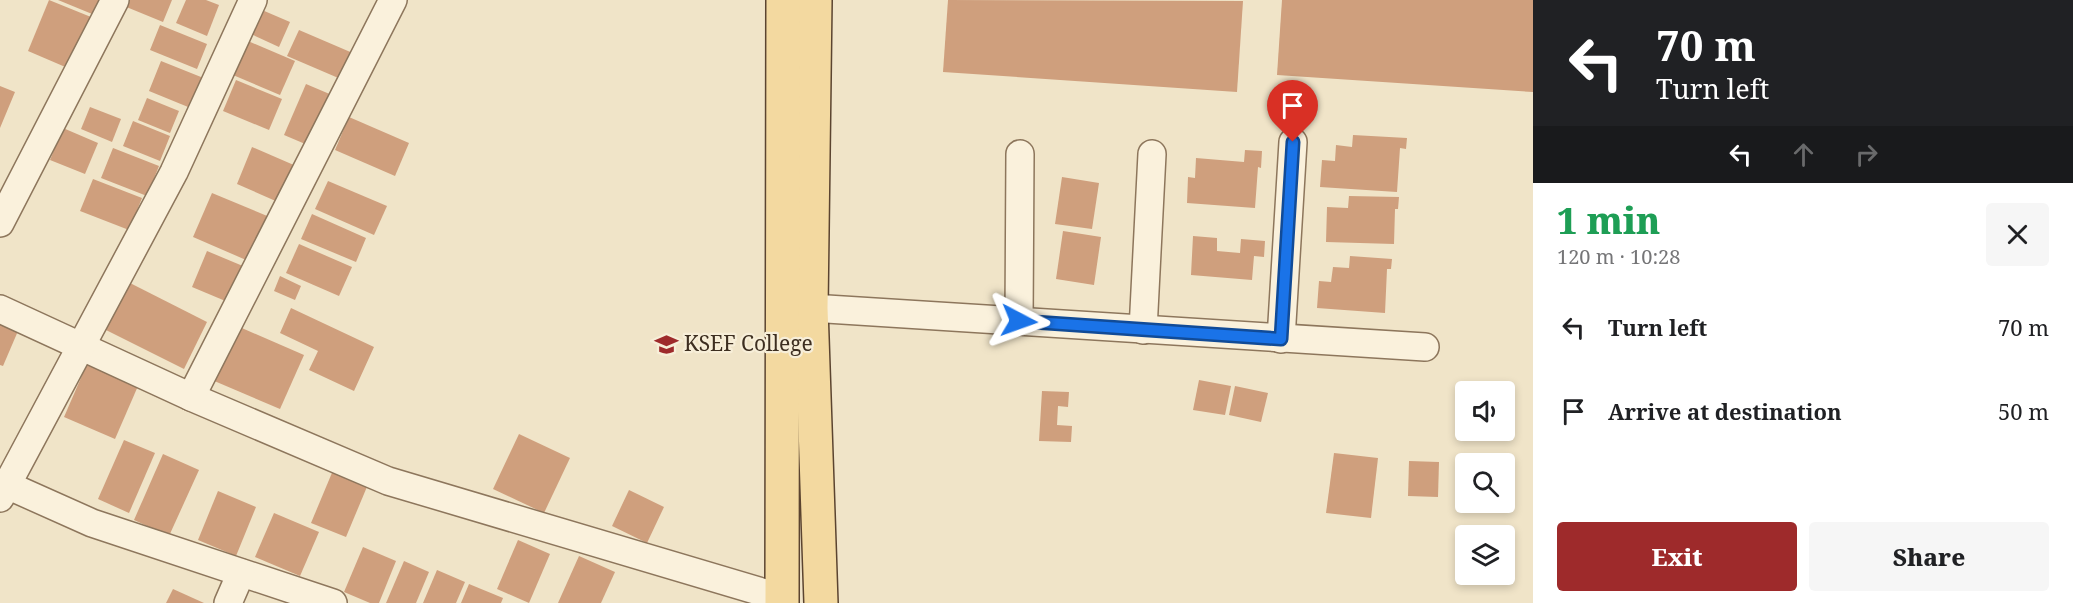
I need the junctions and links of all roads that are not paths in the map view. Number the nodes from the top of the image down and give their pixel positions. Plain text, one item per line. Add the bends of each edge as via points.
1 (115, 0) edge
2 (253, 0) edge
3 (393, 0) edge
4 (815, 0) edge
5 (776, 2) edge
6 (1293, 142) dead end
7 (1020, 154) dead end
8 (1152, 154) dead end
9 (0, 223) edge
10 (811, 308) junction
11 (0, 309) edge
12 (1019, 321) junction
13 (1143, 330) junction
14 (1281, 339) junction
15 (80, 347) junction
16 (1425, 347) dead end
17 (190, 397) junction
18 (4, 491) edge
19 (241, 573) junction
20 (782, 601) edge
21 (228, 603) edge
22 (333, 603) edge
23 (821, 603) edge

1 - 9 street
2 - 15 street via 174,172
3 - 17 street
4 - 10 main road
5 - 20 main road
6 - 14 street
7 - 12 street
8 - 13 street
10 - 12 street
10 - 23 main road
11 - 15 street
12 - 13 street
13 - 14 street
14 - 16 street
15 - 17 street
15 - 18 street
17 - 20 street via 414,490
18 - 19 street
19 - 21 street
19 - 22 street

